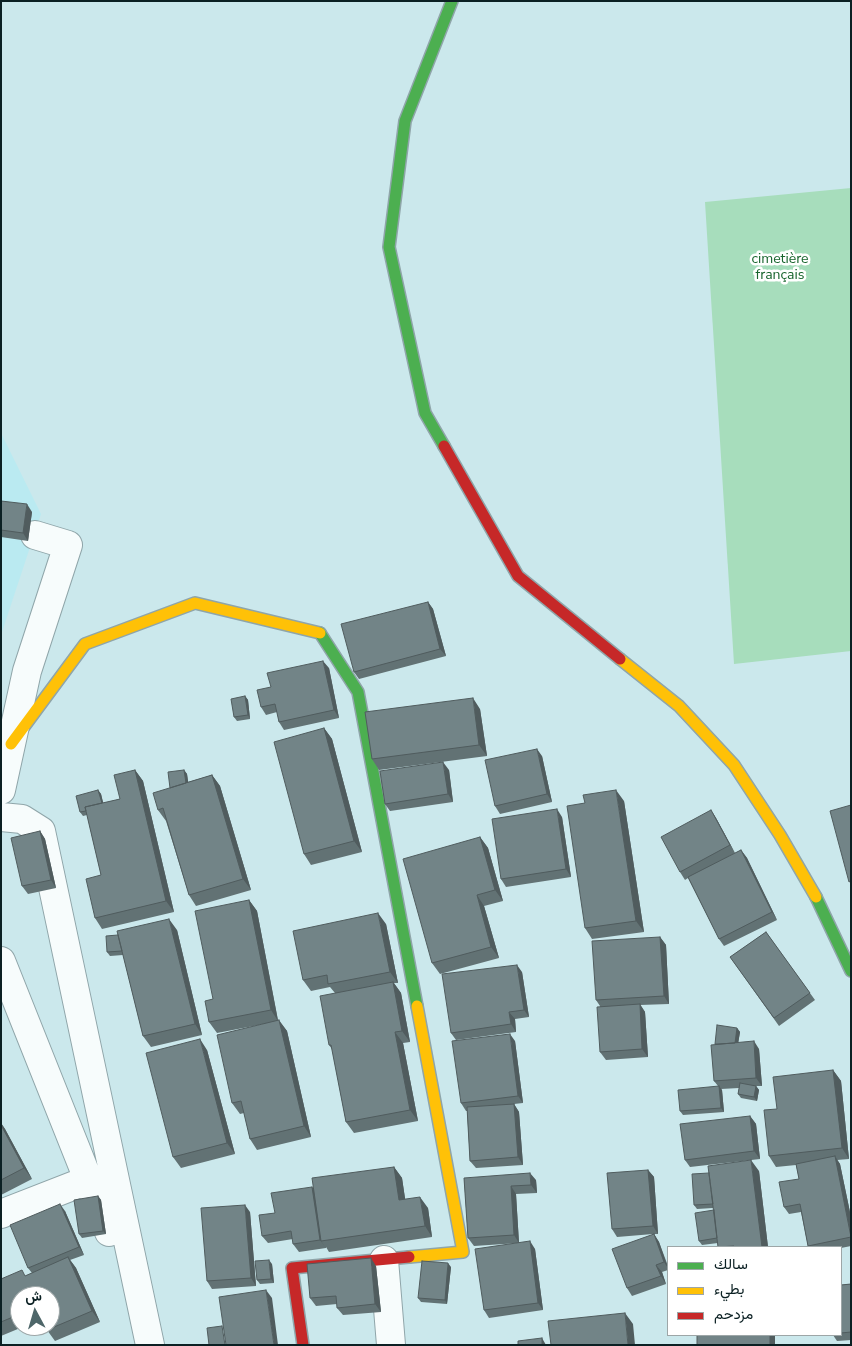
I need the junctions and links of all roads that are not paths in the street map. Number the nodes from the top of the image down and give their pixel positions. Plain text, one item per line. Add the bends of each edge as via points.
1 (452, 1) edge
2 (35, 535) dead end
3 (11, 744) junction
4 (2, 783) edge
5 (1, 817) edge
6 (1, 962) edge
7 (851, 971) edge
8 (88, 1180) junction
9 (1, 1214) edge
10 (384, 1260) junction
11 (142, 1314) junction
12 (150, 1345) edge
13 (303, 1345) edge
14 (391, 1345) edge

1 - 7 street via 405,121 389,247 425,413 518,576 679,706 734,765 780,834 825,912
2 - 3 street via 68,545 27,671
3 - 4 street
3 - 10 street via 85,644 195,603 322,633 358,692 463,1252
5 - 11 street via 22,819 42,831
6 - 8 street
8 - 9 street
8 - 11 street
10 - 13 street via 292,1268
10 - 14 street
11 - 12 street

